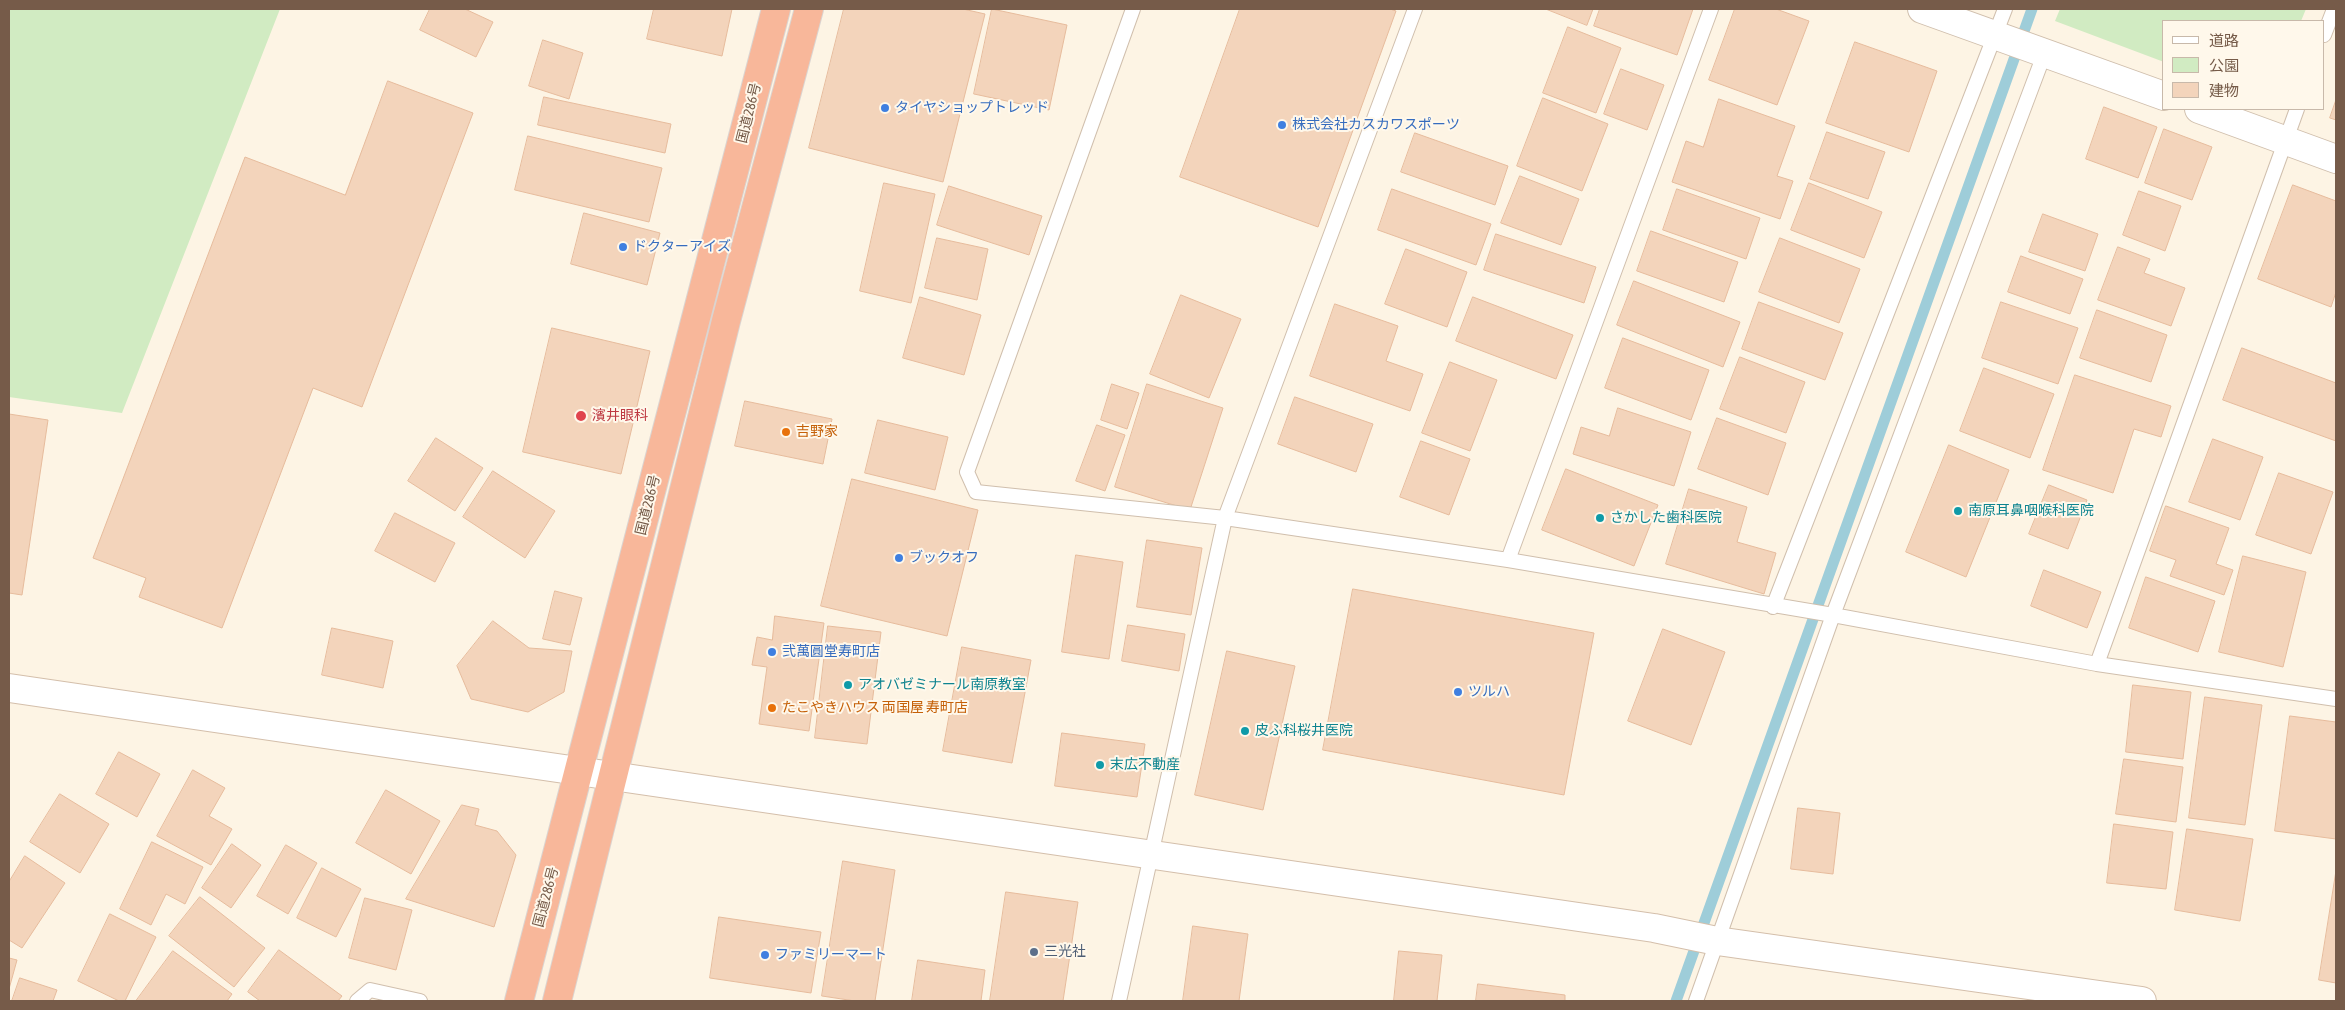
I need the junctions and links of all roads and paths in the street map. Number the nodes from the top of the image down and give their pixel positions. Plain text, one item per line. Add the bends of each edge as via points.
1 (776, 9) edge
2 (810, 9) edge
3 (1133, 9) edge
4 (1415, 9) edge
5 (1711, 9) edge
6 (1922, 9) edge
7 (2005, 9) edge
8 (2334, 9) edge
9 (2325, 32) edge
10 (1996, 35) junction
11 (2045, 52) junction
12 (2162, 95) edge
13 (2202, 110) edge
14 (2297, 110) edge
15 (2285, 140) junction
16 (2336, 159) edge
17 (1225, 518) junction
18 (1508, 560) junction
19 (1773, 607) junction
20 (1833, 616) junction
21 (2097, 664) junction
22 (9, 688) edge
23 (2336, 699) edge
24 (579, 770) junction
25 (613, 777) junction
26 (1152, 855) junction
27 (1717, 941) junction
28 (357, 1001) edge
29 (420, 1001) edge
30 (519, 1001) edge
31 (557, 1001) edge
32 (1119, 1001) edge
33 (1696, 1001) edge
34 (2142, 1001) edge

1 - 24 highway, 国道286号
2 - 25 highway via 726,321
3 - 17 lane via 967,472 976,492
4 - 17 lane
5 - 18 lane
6 - 10 street
7 - 10 lane
8 - 9 lane
10 - 11 street
10 - 19 lane
11 - 12 street
11 - 20 lane
13 - 15 street
14 - 15 lane
15 - 16 street
15 - 21 lane
17 - 18 lane
17 - 26 lane
18 - 19 lane
19 - 20 lane
20 - 21 lane
20 - 27 lane
21 - 23 lane
22 - 24 street
24 - 25 street
24 - 30 highway, 国道286号
25 - 26 street
25 - 31 highway
26 - 27 street via 1654,928
26 - 32 lane
27 - 33 lane
27 - 34 street
28 - 29 lane via 370,990

